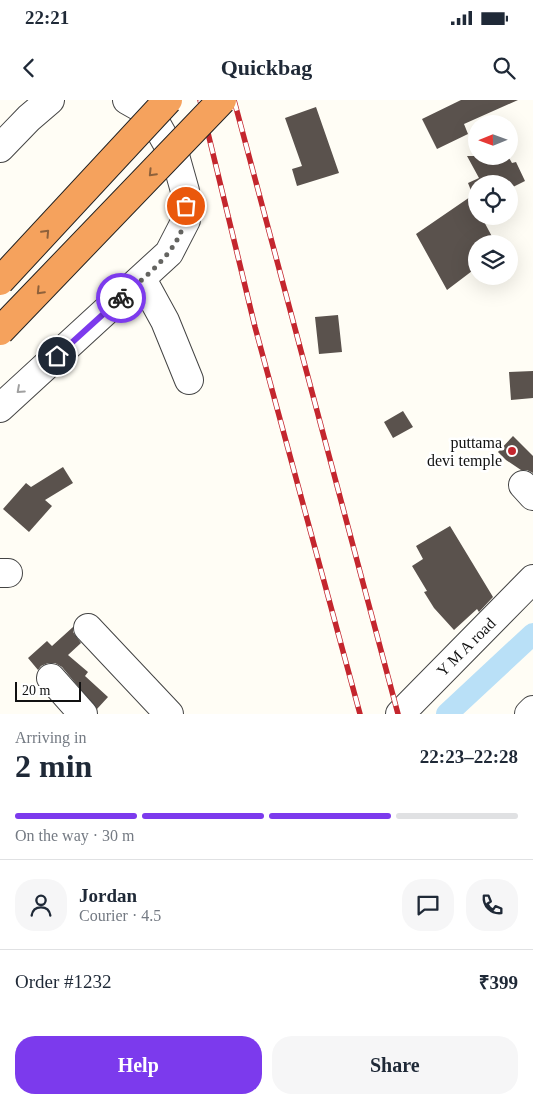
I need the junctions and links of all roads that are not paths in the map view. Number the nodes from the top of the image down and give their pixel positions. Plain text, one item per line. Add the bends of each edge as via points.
1 (50, 100) edge
2 (127, 100) edge
3 (168, 100) edge
4 (222, 100) edge
5 (22, 109) edge
6 (0, 148) edge
7 (142, 279) junction
8 (0, 281) edge
9 (0, 331) edge
10 (189, 380) dead end
11 (0, 408) edge
12 (533, 579) edge
13 (88, 628) dead end
14 (51, 678) dead end
15 (533, 710) edge
16 (83, 714) edge
17 (169, 714) edge
18 (400, 714) edge
19 (529, 714) edge

1 - 5 street
2 - 7 street via 150,112 176,159 185,191 186,220 169,253
8 -> 3 highway, bridge
4 -> 9 highway, bridge
5 - 6 street
7 - 10 street via 165,321
7 -> 11 street
12 - 18 street, Y M A road
13 - 17 street
14 - 16 street
15 - 19 street

